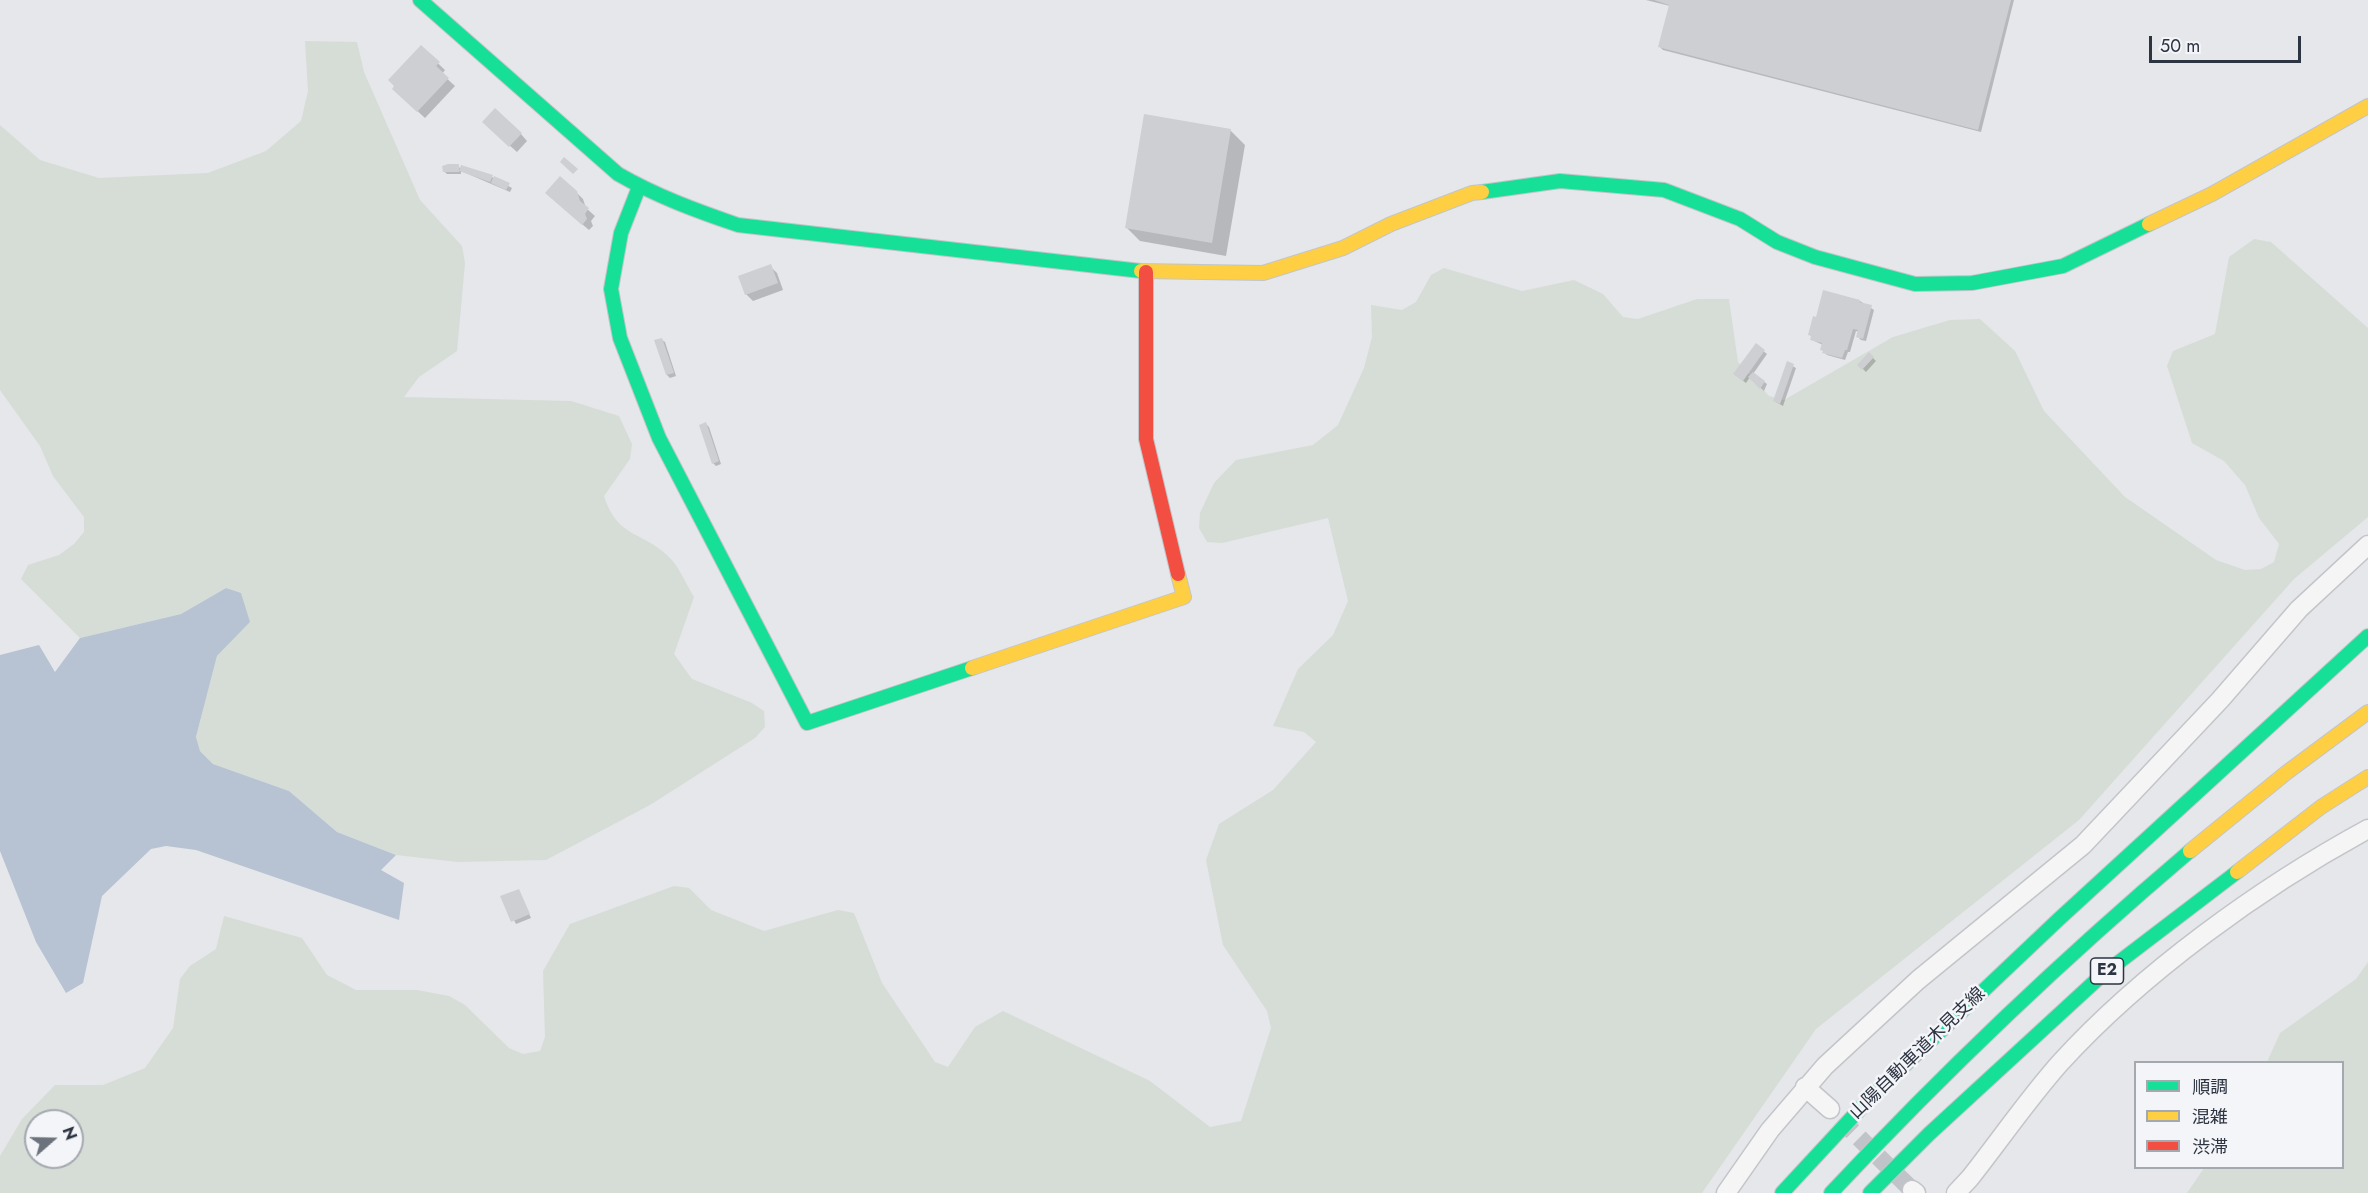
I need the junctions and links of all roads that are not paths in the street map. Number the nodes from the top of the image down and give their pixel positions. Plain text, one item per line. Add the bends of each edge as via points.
1 (420, 0) edge
2 (2368, 106) edge
3 (639, 187) junction
4 (1146, 272) junction
5 (2368, 544) edge
6 (2368, 636) edge
7 (2368, 712) edge
8 (2274, 740) dead end
9 (2368, 777) edge
10 (2368, 829) edge
11 (2059, 919) junction
12 (1805, 1087) junction
13 (1830, 1109) tunnel mouth
14 (1726, 1193) edge
15 (1782, 1193) edge
16 (1831, 1193) edge
17 (1870, 1193) edge
18 (1956, 1193) edge

1 - 3 main road via 618,174
2 - 4 main road via 2212,194 2063,266 1972,283 1914,284 1815,257 1777,242 1740,219 1664,190 1560,181 1472,193 1391,224 1343,249 1263,273
3 - 4 main road via 738,225
3 - 4 main road via 621,233 611,289 620,338 660,438 807,723 1184,597 1146,438
5 - 12 street via 2299,609 2220,700 2082,845 1918,980
6 - 11 main road
7 - 16 main road via 2208,835 2078,947 1893,1126
8 - 11 main road
9 - 17 main road, E2 via 2302,821 2102,975
10 - 18 street via 2264,893 2186,949 2112,1010 2059,1064
11 - 15 main road, 山陽自動車道木見支線 via 1870,1097
12 - 13 street
12 - 14 street

